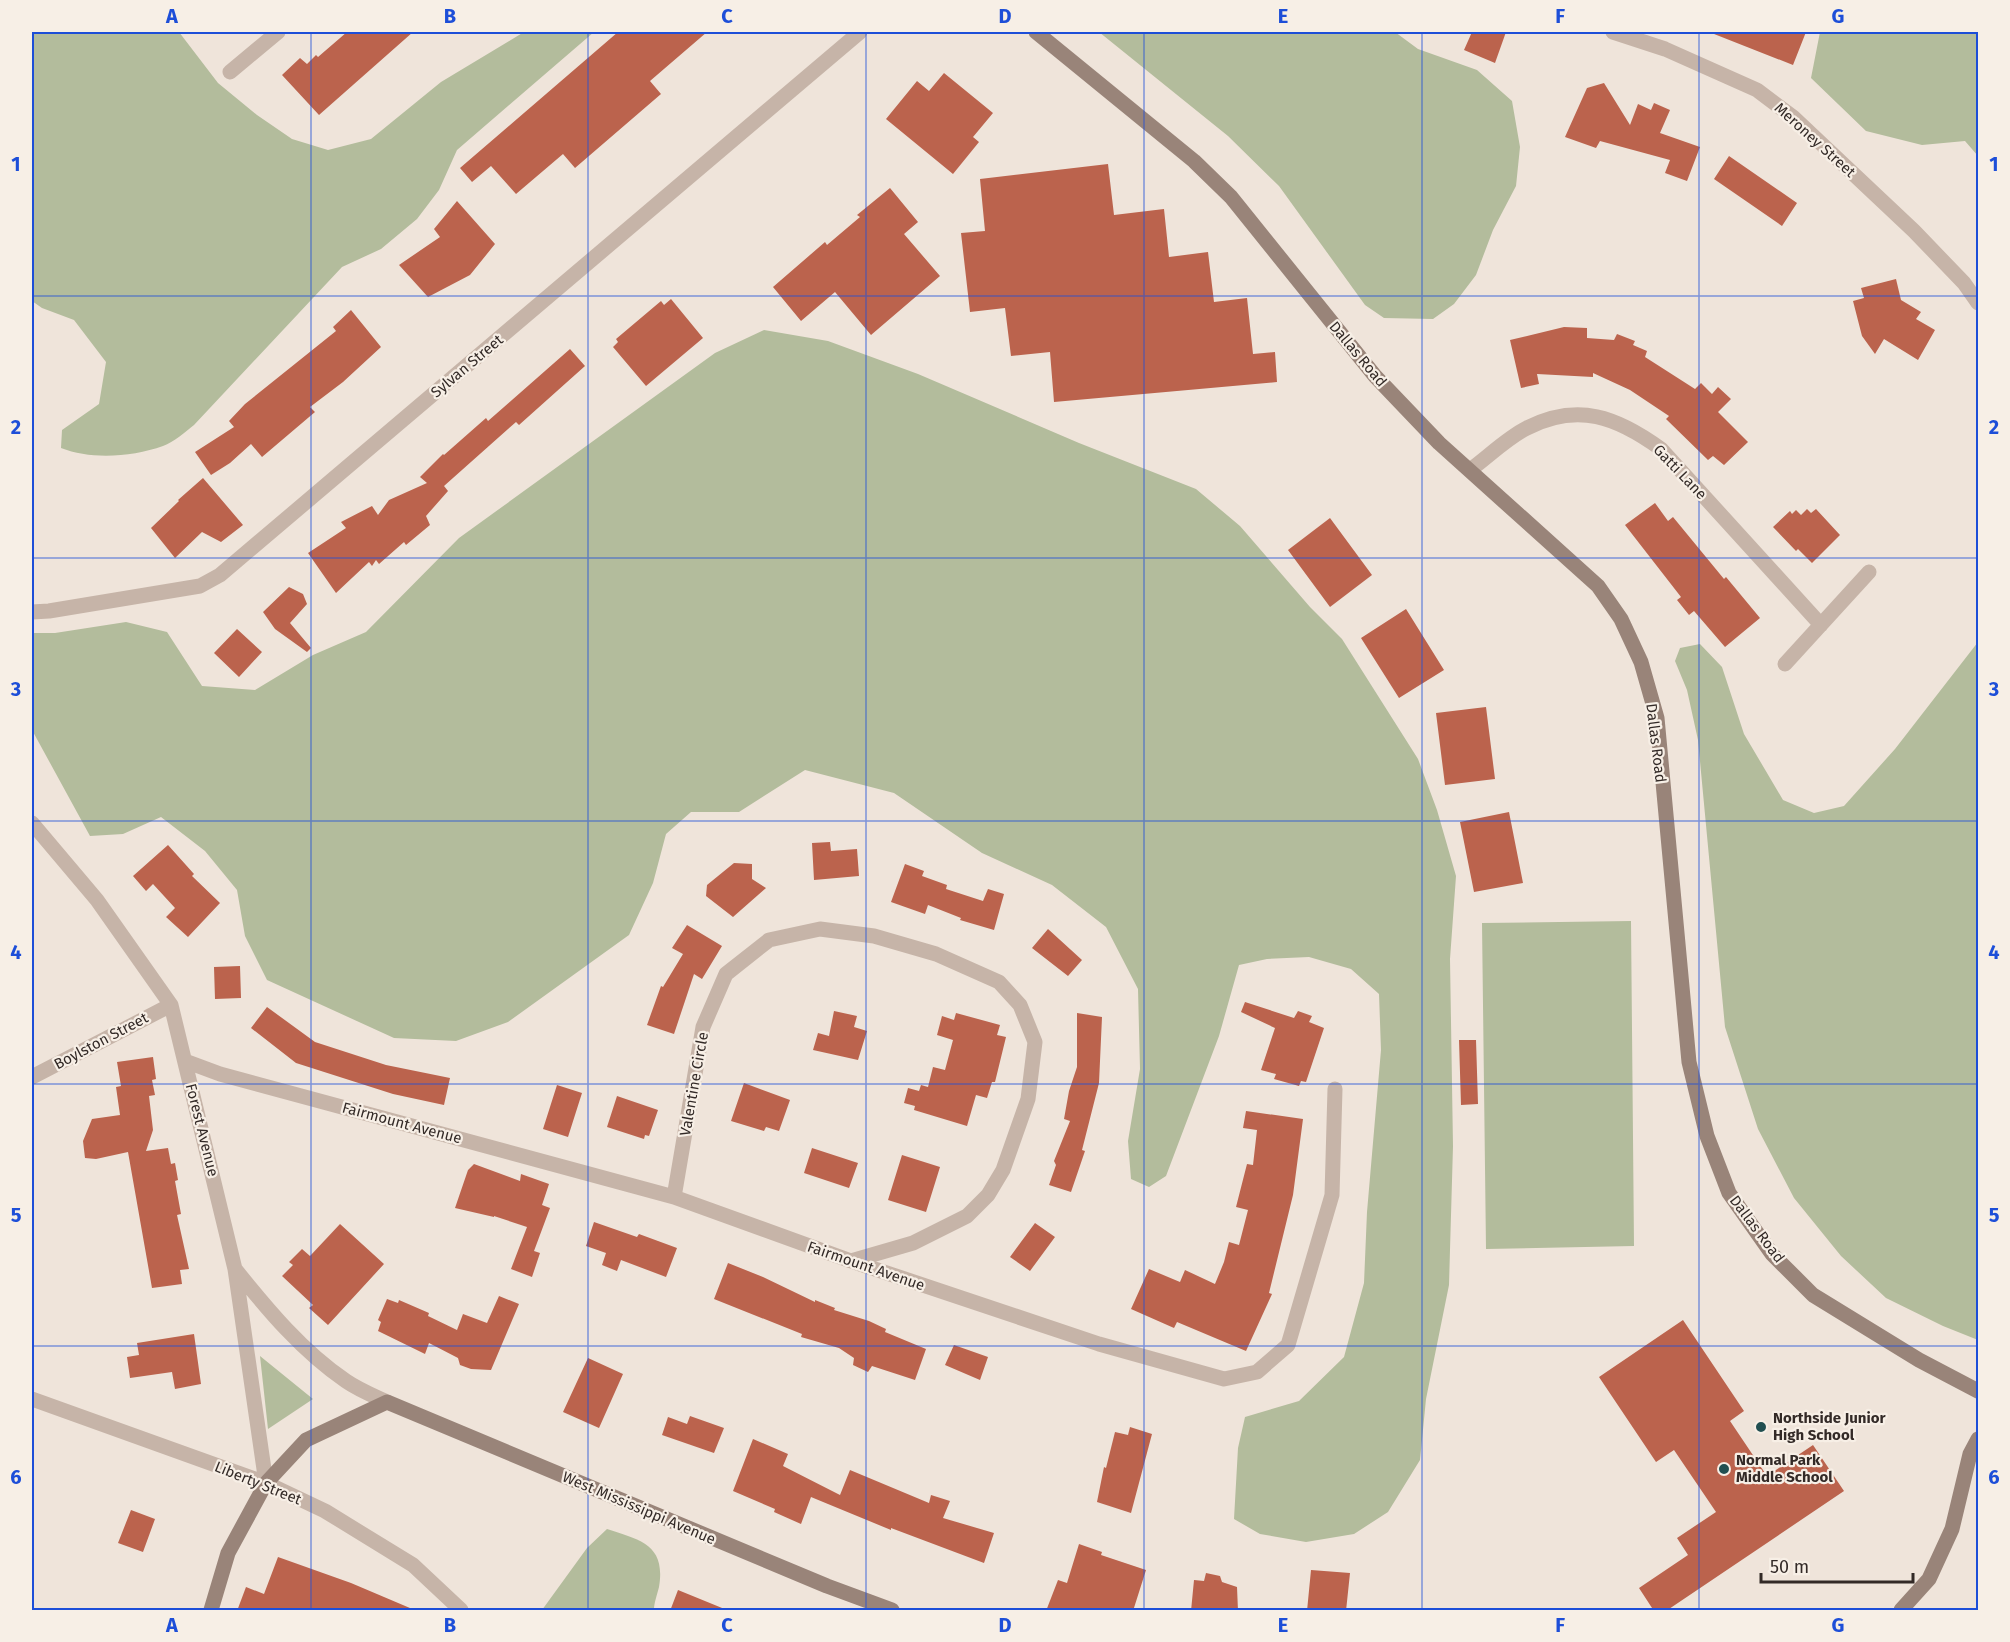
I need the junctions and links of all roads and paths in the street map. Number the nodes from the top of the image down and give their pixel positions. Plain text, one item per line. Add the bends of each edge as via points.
1 (278, 32) edge
2 (860, 32) edge
3 (1036, 32) edge
4 (1613, 32) edge
5 (230, 72) dead end
6 (1978, 303) edge
7 (1470, 470) junction
8 (1869, 572) dead end
9 (32, 612) edge
10 (1821, 625) junction
11 (1785, 664) dead end
12 (32, 823) edge
13 (171, 1005) junction
14 (185, 1061) junction
15 (32, 1077) edge
16 (1335, 1089) dead end
17 (674, 1197) junction
18 (851, 1261) junction
19 (235, 1269) junction
20 (1978, 1391) edge
21 (32, 1399) edge
22 (387, 1402) junction
23 (1978, 1439) edge
24 (266, 1483) junction
25 (211, 1611) edge
26 (461, 1611) edge
27 (892, 1611) edge
28 (1901, 1611) edge

1 - 5 street
2 - 9 street, Sylvan Street via 220,575 200,586
3 - 7 street, Dallas Road via 1194,161 1231,197 1376,376
4 - 6 street, Meroney Street via 1665,49 1757,90 1793,117 1914,231
7 - 10 street, Gatti Lane via 1525,429 1556,416 1583,414 1617,423 1661,449
7 - 20 street, Dallas Road via 1598,586 1621,619 1641,662 1657,718 1689,1062 1707,1136 1729,1193 1772,1254 1813,1295
8 - 10 street
10 - 11 street
12 - 13 street, Forest Avenue via 97,900
13 - 14 street, Forest Avenue
13 - 15 street, Boylston Street
14 - 17 street, Fairmount Avenue via 220,1074
14 - 19 street, Forest Avenue
16 - 18 street, Fairmount Avenue via 1332,1195 1288,1345 1257,1372 1224,1379 1099,1344
17 - 18 street, Fairmount Avenue
17 - 18 street, Valentine Circle via 703,1027 726,974 769,939 820,928 873,936 936,954 999,982 1020,1005 1035,1042 1028,1099 1003,1170 988,1195 968,1216 913,1243
19 - 22 street, West Mississippi Avenue via 303,1346 346,1382
19 - 24 street, Forest Avenue
21 - 24 street, Liberty Street
22 - 24 street via 306,1440
22 - 27 street, West Mississippi Avenue
23 - 28 street via 1970,1454 1952,1529 1929,1579
24 - 25 street via 228,1553
24 - 26 street, Liberty Street via 325,1511 413,1564

